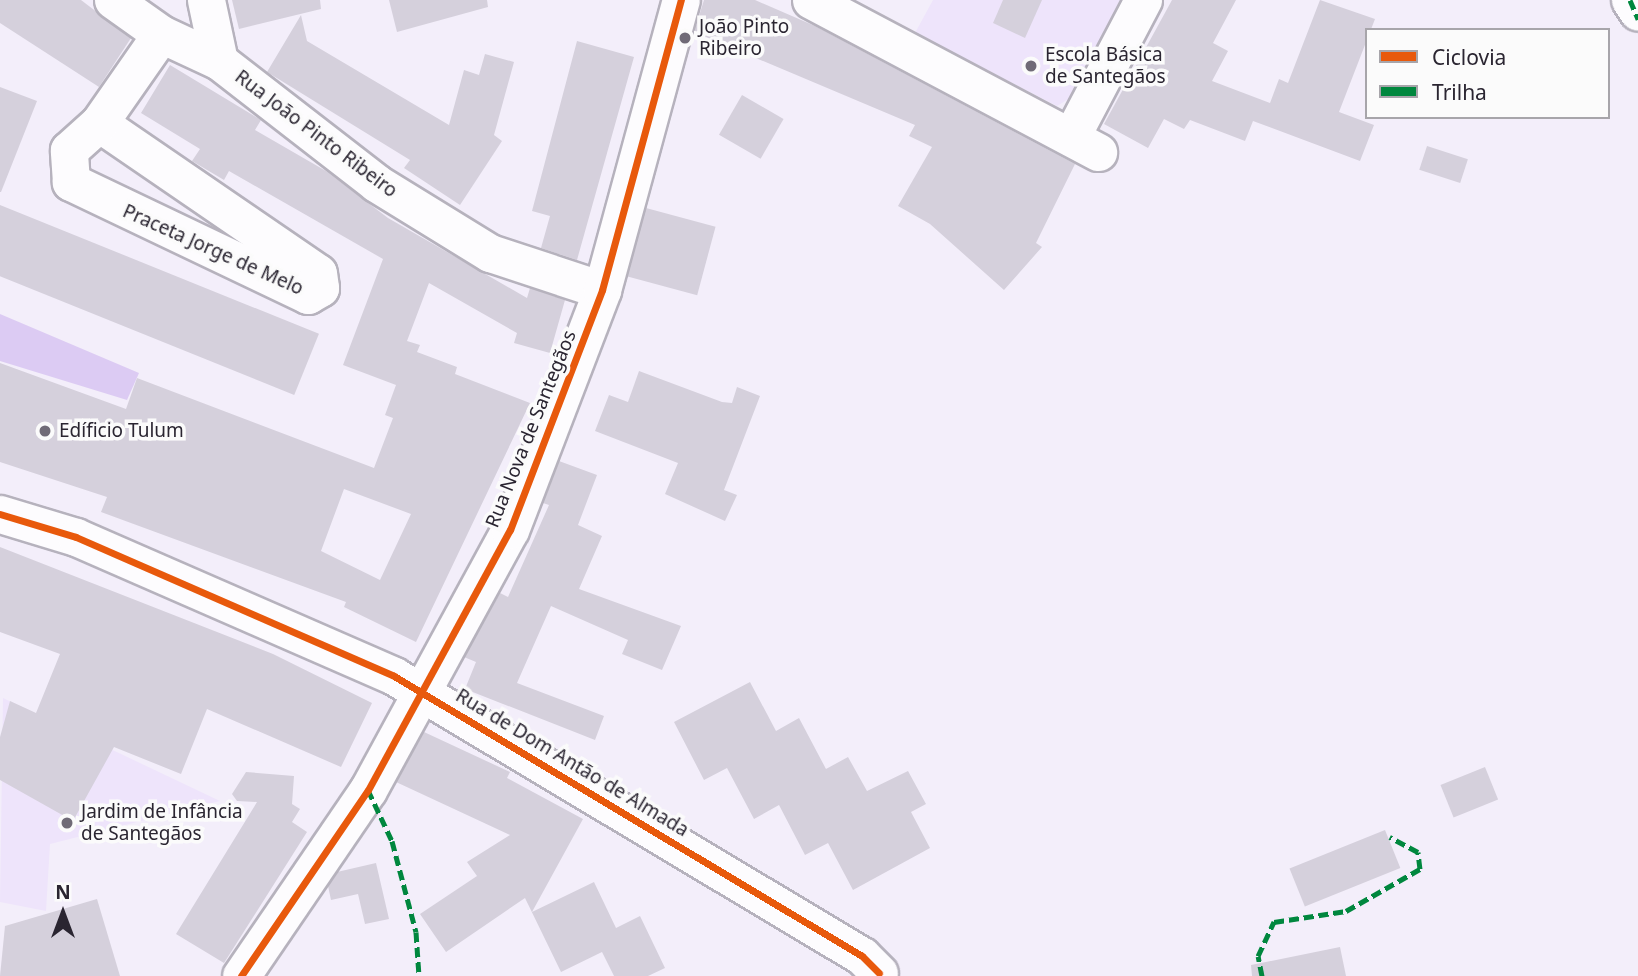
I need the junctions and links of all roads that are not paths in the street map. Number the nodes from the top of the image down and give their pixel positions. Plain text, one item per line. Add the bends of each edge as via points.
1 (113, 0) edge
2 (206, 0) edge
3 (681, 0) edge
4 (811, 0) edge
5 (1143, 0) edge
6 (1630, 0) edge
7 (1638, 12) edge
8 (162, 34) junction
9 (219, 61) junction
10 (99, 123) junction
11 (602, 290) junction
12 (0, 514) edge
13 (419, 690) junction
14 (879, 973) dead end
15 (241, 976) edge

1 - 8 street, Rua João Pinto Ribeiro
2 - 9 street
3 - 11 street, Rua Nova de Santegãos
4 - 5 street via 1085,145
6 - 7 street
8 - 9 street, Rua João Pinto Ribeiro
8 - 10 street, Praceta Jorge de Melo
9 - 11 street, Rua João Pinto Ribeiro via 376,183 490,253
10 - 10 street, Praceta Jorge de Melo via 69,150 71,182 308,295 320,288 318,273
11 - 13 street, Rua Nova de Santegãos via 510,530
12 - 13 street, Rua de Dom Antão de Almada via 76,537
13 - 14 street, Rua de Dom Antão de Almada via 862,956
13 - 15 street, Rua Nova de Santegãos via 368,790

